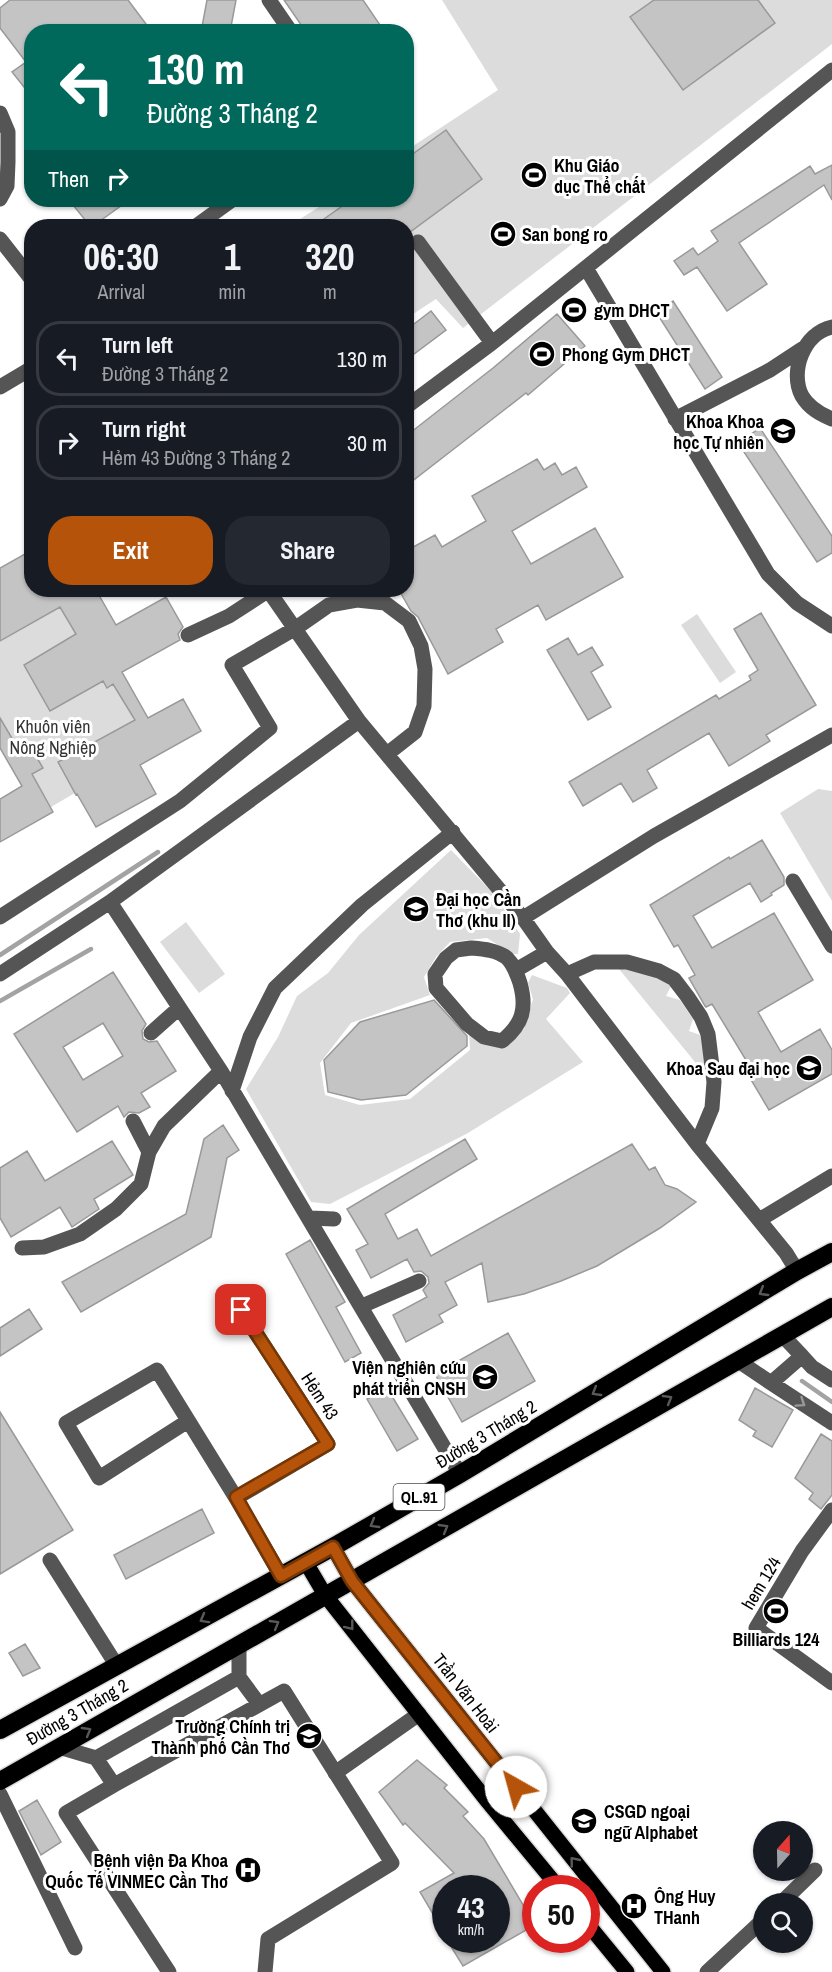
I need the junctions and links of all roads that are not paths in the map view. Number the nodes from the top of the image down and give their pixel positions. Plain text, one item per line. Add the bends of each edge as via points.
1 (269, 0) edge
2 (286, 24) edge
3 (832, 70) edge
4 (0, 113) edge
5 (0, 199) edge
6 (222, 207) edge
7 (206, 219) edge
8 (0, 239) edge
9 (418, 242) dead end
10 (586, 268) junction
11 (24, 270) edge
12 (832, 327) edge
13 (492, 343) junction
14 (802, 349) junction
15 (770, 370) junction
16 (24, 373) edge
17 (797, 375) junction
18 (0, 387) edge
19 (414, 400) edge
20 (675, 419) junction
21 (832, 419) edge
22 (258, 597) edge
23 (274, 597) edge
24 (832, 626) edge
25 (296, 628) junction
26 (188, 635) dead end
27 (359, 721) junction
28 (832, 735) edge
29 (387, 754) junction
30 (453, 832) junction
31 (792, 881) dead end
32 (110, 902) junction
33 (0, 916) edge
34 (523, 918) junction
35 (832, 946) edge
36 (547, 952) junction
37 (516, 970) junction
38 (0, 974) edge
39 (567, 974) junction
40 (179, 1008) junction
41 (151, 1033) dead end
42 (221, 1071) junction
43 (232, 1091) junction
44 (134, 1121) dead end
45 (697, 1144) junction
46 (149, 1152) junction
47 (832, 1176) edge
48 (310, 1218) junction
49 (334, 1219) dead end
50 (759, 1220) junction
51 (22, 1248) dead end
52 (832, 1252) edge
53 (797, 1271) junction
54 (419, 1281) dead end
55 (362, 1306) junction
56 (832, 1307) edge
57 (241, 1310) dead end
58 (783, 1336) junction
59 (802, 1356) junction
60 (737, 1360) junction
61 (832, 1380) edge
62 (771, 1383) junction
63 (188, 1421) junction
64 (832, 1424) edge
65 (460, 1474) junction
66 (236, 1497) junction
67 (832, 1510) edge
68 (333, 1547) junction
69 (50, 1560) dead end
70 (305, 1562) junction
71 (281, 1576) junction
72 (352, 1581) junction
73 (326, 1595) junction
74 (238, 1644) junction
75 (117, 1666) junction
76 (239, 1677) junction
77 (832, 1683) edge
78 (259, 1704) junction
79 (419, 1714) junction
80 (0, 1731) edge
81 (59, 1747) junction
82 (96, 1758) junction
83 (335, 1773) junction
84 (0, 1781) edge
85 (513, 1783) junction
86 (114, 1785) junction
87 (0, 1794) edge
88 (488, 1802) junction
89 (815, 1870) dead end
90 (548, 1875) edge
91 (791, 1893) edge
92 (753, 1929) edge
93 (600, 1939) edge
94 (75, 1948) dead end
95 (169, 1972) edge
96 (265, 1972) edge
97 (627, 1972) edge
98 (663, 1972) edge
99 (707, 1972) edge

1 - 2 street
3 - 10 street
4 - 5 street via 8,132 9,162 7,186
6 - 7 street
8 - 11 street
9 - 13 street
10 - 13 street
10 - 20 street
12 - 14 street via 822,329
13 - 19 street
14 - 15 street
14 - 17 street
15 - 17 street
15 - 20 street
16 - 18 street
17 - 21 street via 802,396 818,413
20 - 24 street via 768,574 797,603
22 - 26 street
23 - 25 street
25 - 27 street
25 - 29 street via 329,605 357,600 385,603 409,621 421,646 424,706 415,732
25 - 33 street via 232,665 270,728 180,801
27 - 29 street
27 - 32 street
28 - 34 street via 654,836
29 - 30 street
30 - 34 street
30 - 43 street via 362,905 275,988 250,1037
31 - 35 street
32 - 38 street
32 - 40 street
34 - 36 street
36 - 37 street
36 - 39 street
37 - 37 street via 524,997 523,1013 514,1031 502,1041 484,1037 467,1024 436,988 435,974 456,950 490,950 507,958
39 - 45 street
39 - 45 street via 594,962 627,962 674,979 708,1034 712,1108
40 - 41 street
40 - 42 street
42 - 43 street
42 - 46 street via 164,1126
43 - 48 street
44 - 46 street
45 - 50 street
46 - 51 street via 141,1184 116,1209 80,1234 44,1247
47 - 50 street
48 - 49 street
48 - 55 street
50 - 53 street
52 - 53 highway, Đường 3 Tháng 2 / QL.91
53 -> 65 highway, Đường 3 Tháng 2 / QL.91
54 - 55 street
55 - 65 street
56 - 58 highway, Đường 3 Tháng 2 / QL.91
57 - 66 street, Hẻm 43 via 328,1444
58 - 59 street
58 - 60 highway, Đường 3 Tháng 2 / QL.91
59 - 61 street
59 - 62 street
60 - 62 street
72 -> 60 highway, Đường 3 Tháng 2 / QL.91
62 -> 64 street
63 - 63 street via 157,1370 66,1423 99,1478
63 - 66 street
65 -> 68 highway, Đường 3 Tháng 2 / QL.91
66 - 71 street
67 - 77 street, hem 124 via 802,1551 756,1628
68 - 70 highway, Đường 3 Tháng 2 / QL.91
68 - 72 main road, Trần Văn Hoài
69 - 75 street
70 - 71 highway, Đường 3 Tháng 2 / QL.91
70 - 73 main road
71 -> 75 highway, Đường 3 Tháng 2 / QL.91
72 - 73 highway, Đường 3 Tháng 2 / QL.91
72 - 85 main road, Trần Văn Hoài
74 -> 73 highway, Đường 3 Tháng 2 / QL.91
73 -> 79 main road
74 - 76 street
81 -> 74 highway, Đường 3 Tháng 2 / QL.91
75 - 80 highway, Đường 3 Tháng 2 / QL.91
76 - 78 street
76 - 82 street
78 - 83 street via 284,1690
78 - 86 street
79 - 83 street
79 - 88 main road
81 - 82 street
81 - 84 highway, Đường 3 Tháng 2 / QL.91
82 - 86 street
83 - 96 street via 392,1863 268,1939
85 - 88 main road
98 -> 85 main road, Trần Văn Hoài
86 - 95 street via 66,1813
87 - 94 street
88 - 90 main road
89 - 91 street
92 - 99 street
93 - 97 main road

